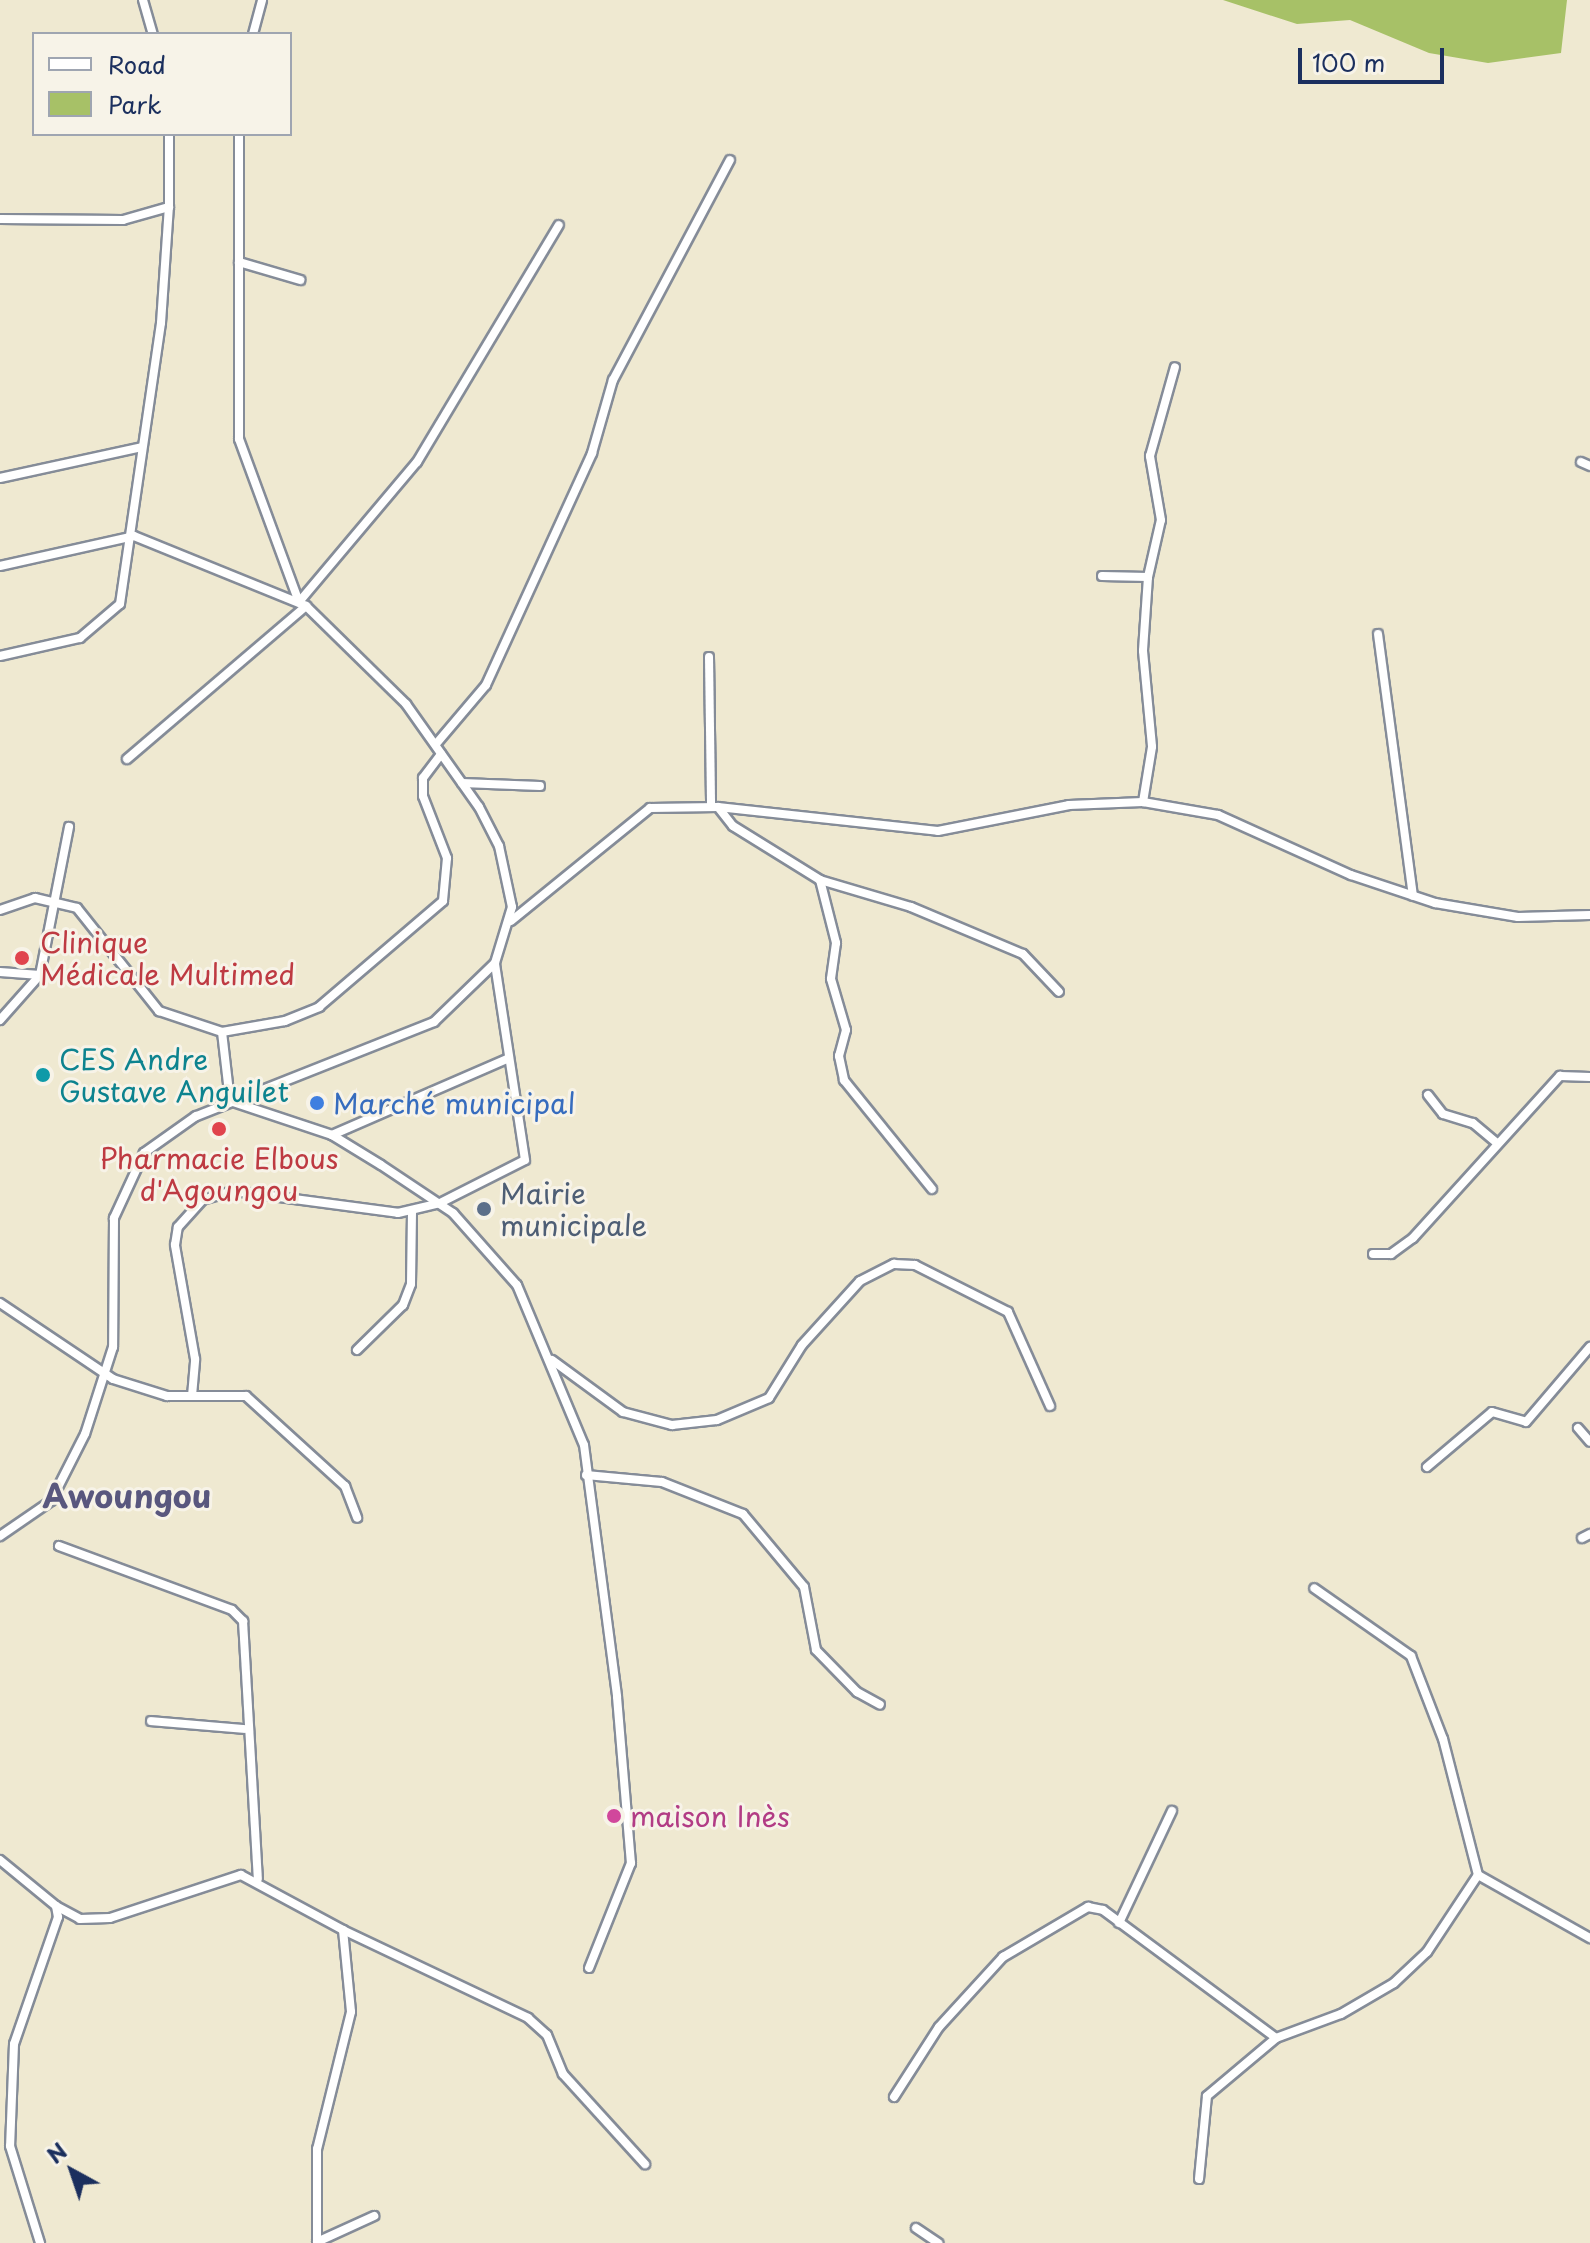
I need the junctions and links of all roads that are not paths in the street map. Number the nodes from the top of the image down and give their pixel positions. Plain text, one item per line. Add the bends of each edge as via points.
1 (143, 0) edge
2 (262, 0) edge
3 (152, 32) edge
4 (254, 32) edge
5 (169, 136) edge
6 (239, 136) edge
7 (730, 160) dead end
8 (169, 207) junction
9 (0, 219) edge
10 (559, 225) dead end
11 (239, 262) junction
12 (300, 280) dead end
13 (1175, 367) dead end
14 (142, 447) junction
15 (0, 478) edge
16 (134, 536) junction
17 (0, 566) edge
18 (1102, 576) dead end
19 (1148, 577) junction
20 (302, 604) junction
21 (1378, 634) dead end
22 (0, 656) edge
23 (709, 657) dead end
24 (436, 744) junction
25 (441, 754) junction
26 (127, 759) dead end
27 (462, 783) junction
28 (540, 786) dead end
29 (1143, 802) junction
30 (715, 807) junction
31 (69, 827) dead end
32 (820, 880) junction
33 (1413, 896) junction
34 (56, 899) junction
35 (0, 910) edge
36 (1590, 915) edge
37 (510, 921) junction
38 (495, 963) junction
39 (0, 972) edge
40 (40, 975) junction
41 (1059, 992) dead end
42 (0, 1020) edge
43 (222, 1032) junction
44 (507, 1059) junction
45 (1590, 1077) edge
46 (1428, 1095) dead end
47 (230, 1101) junction
48 (332, 1135) junction
49 (1496, 1142) junction
50 (932, 1189) dead end
51 (440, 1203) junction
52 (412, 1211) junction
53 (1373, 1254) dead end
54 (0, 1303) edge
55 (1590, 1347) edge
56 (357, 1350) dead end
57 (551, 1360) junction
58 (105, 1375) junction
59 (192, 1396) junction
60 (1050, 1406) dead end
61 (1578, 1428) dead end
62 (1590, 1442) edge
63 (1427, 1467) dead end
64 (586, 1475) junction
65 (357, 1518) dead end
66 (0, 1536) edge
67 (59, 1546) dead end
68 (1314, 1588) dead end
69 (880, 1705) dead end
70 (151, 1721) dead end
71 (245, 1729) junction
72 (1172, 1811) dead end
73 (0, 1860) edge
74 (1478, 1875) junction
75 (258, 1879) junction
76 (56, 1906) junction
77 (1119, 1923) junction
78 (343, 1930) junction
79 (1590, 1938) edge
80 (589, 1968) dead end
81 (1276, 2038) junction
82 (894, 2097) dead end
83 (645, 2164) dead end
84 (1199, 2179) dead end
85 (374, 2216) dead end
86 (916, 2228) dead end
87 (317, 2242) edge
88 (40, 2243) edge
89 (938, 2243) edge

1 - 3 street
2 - 4 street
5 - 8 street
6 - 11 street
7 - 24 street via 613,380 592,453 486,685
8 - 9 street via 123,220
8 - 14 street via 161,323
10 - 20 street via 417,462
11 - 12 street
11 - 20 street via 239,439
13 - 19 street via 1150,456 1161,520
14 - 15 street
14 - 16 street
16 - 17 street
16 - 20 street
16 - 22 street via 120,604 102,627
18 - 19 street
19 - 29 street via 1143,651 1152,747
20 - 24 street via 380,675
20 - 26 street
21 - 33 street
23 - 30 street
24 - 25 street
25 - 27 street
25 - 43 street via 423,778 423,796 447,858 443,901 319,1007 285,1021
27 - 28 street
27 - 37 street via 499,846
29 - 30 street via 1069,805 938,831
29 - 33 street via 1218,815
30 - 32 street via 733,826
30 - 37 street via 650,808
31 - 34 street
32 - 41 street via 989,936 1037,964
32 - 50 street via 836,943 831,979 846,1030 839,1056 844,1080
33 - 36 street via 1518,917
34 - 35 street
34 - 40 street
34 - 43 street via 88,919 159,1011
37 - 38 street
38 - 44 street
38 - 47 street via 460,1003 421,1029
39 - 40 street
40 - 42 street
43 - 47 street
44 - 48 street
44 - 51 street via 525,1160
45 - 49 street via 1560,1076
46 - 49 street via 1443,1114 1473,1123
47 - 48 street
47 - 58 street via 164,1134 126,1181 114,1218 115,1321
48 - 51 street
49 - 53 street via 1413,1238 1391,1254
51 - 52 street
51 - 57 street via 500,1260
52 - 56 street via 411,1284 403,1305
52 - 59 street via 234,1191 191,1209 175,1245 195,1359
54 - 58 street
55 - 63 street via 1526,1422 1492,1412
57 - 60 street via 623,1412 672,1425 717,1420 769,1398 802,1345 860,1281 894,1264 915,1265 1008,1312
57 - 64 street via 578,1424
58 - 59 street
58 - 66 street via 65,1480 37,1514
59 - 65 street via 246,1396 270,1413 353,1496
61 - 62 street
64 - 69 street via 662,1482 743,1514 804,1587 816,1650 857,1692
64 - 80 street via 631,1863
67 - 71 street via 237,1614 246,1630
68 - 74 street via 1336,1598 1417,1666 1464,1804
70 - 71 street
71 - 75 street
72 - 77 street
73 - 76 street
74 - 79 street
74 - 81 street via 1427,1952 1394,1983 1341,2014
75 - 76 street via 226,1877 90,1921
75 - 78 street
76 - 88 street via 58,1932 14,2044 10,2146
77 - 81 street
77 - 82 street via 1088,1907 1003,1957 939,2027
78 - 83 street via 528,2018 547,2035 563,2074
78 - 87 street via 351,2012 317,2149
81 - 84 street via 1207,2096
85 - 87 street
86 - 89 street

